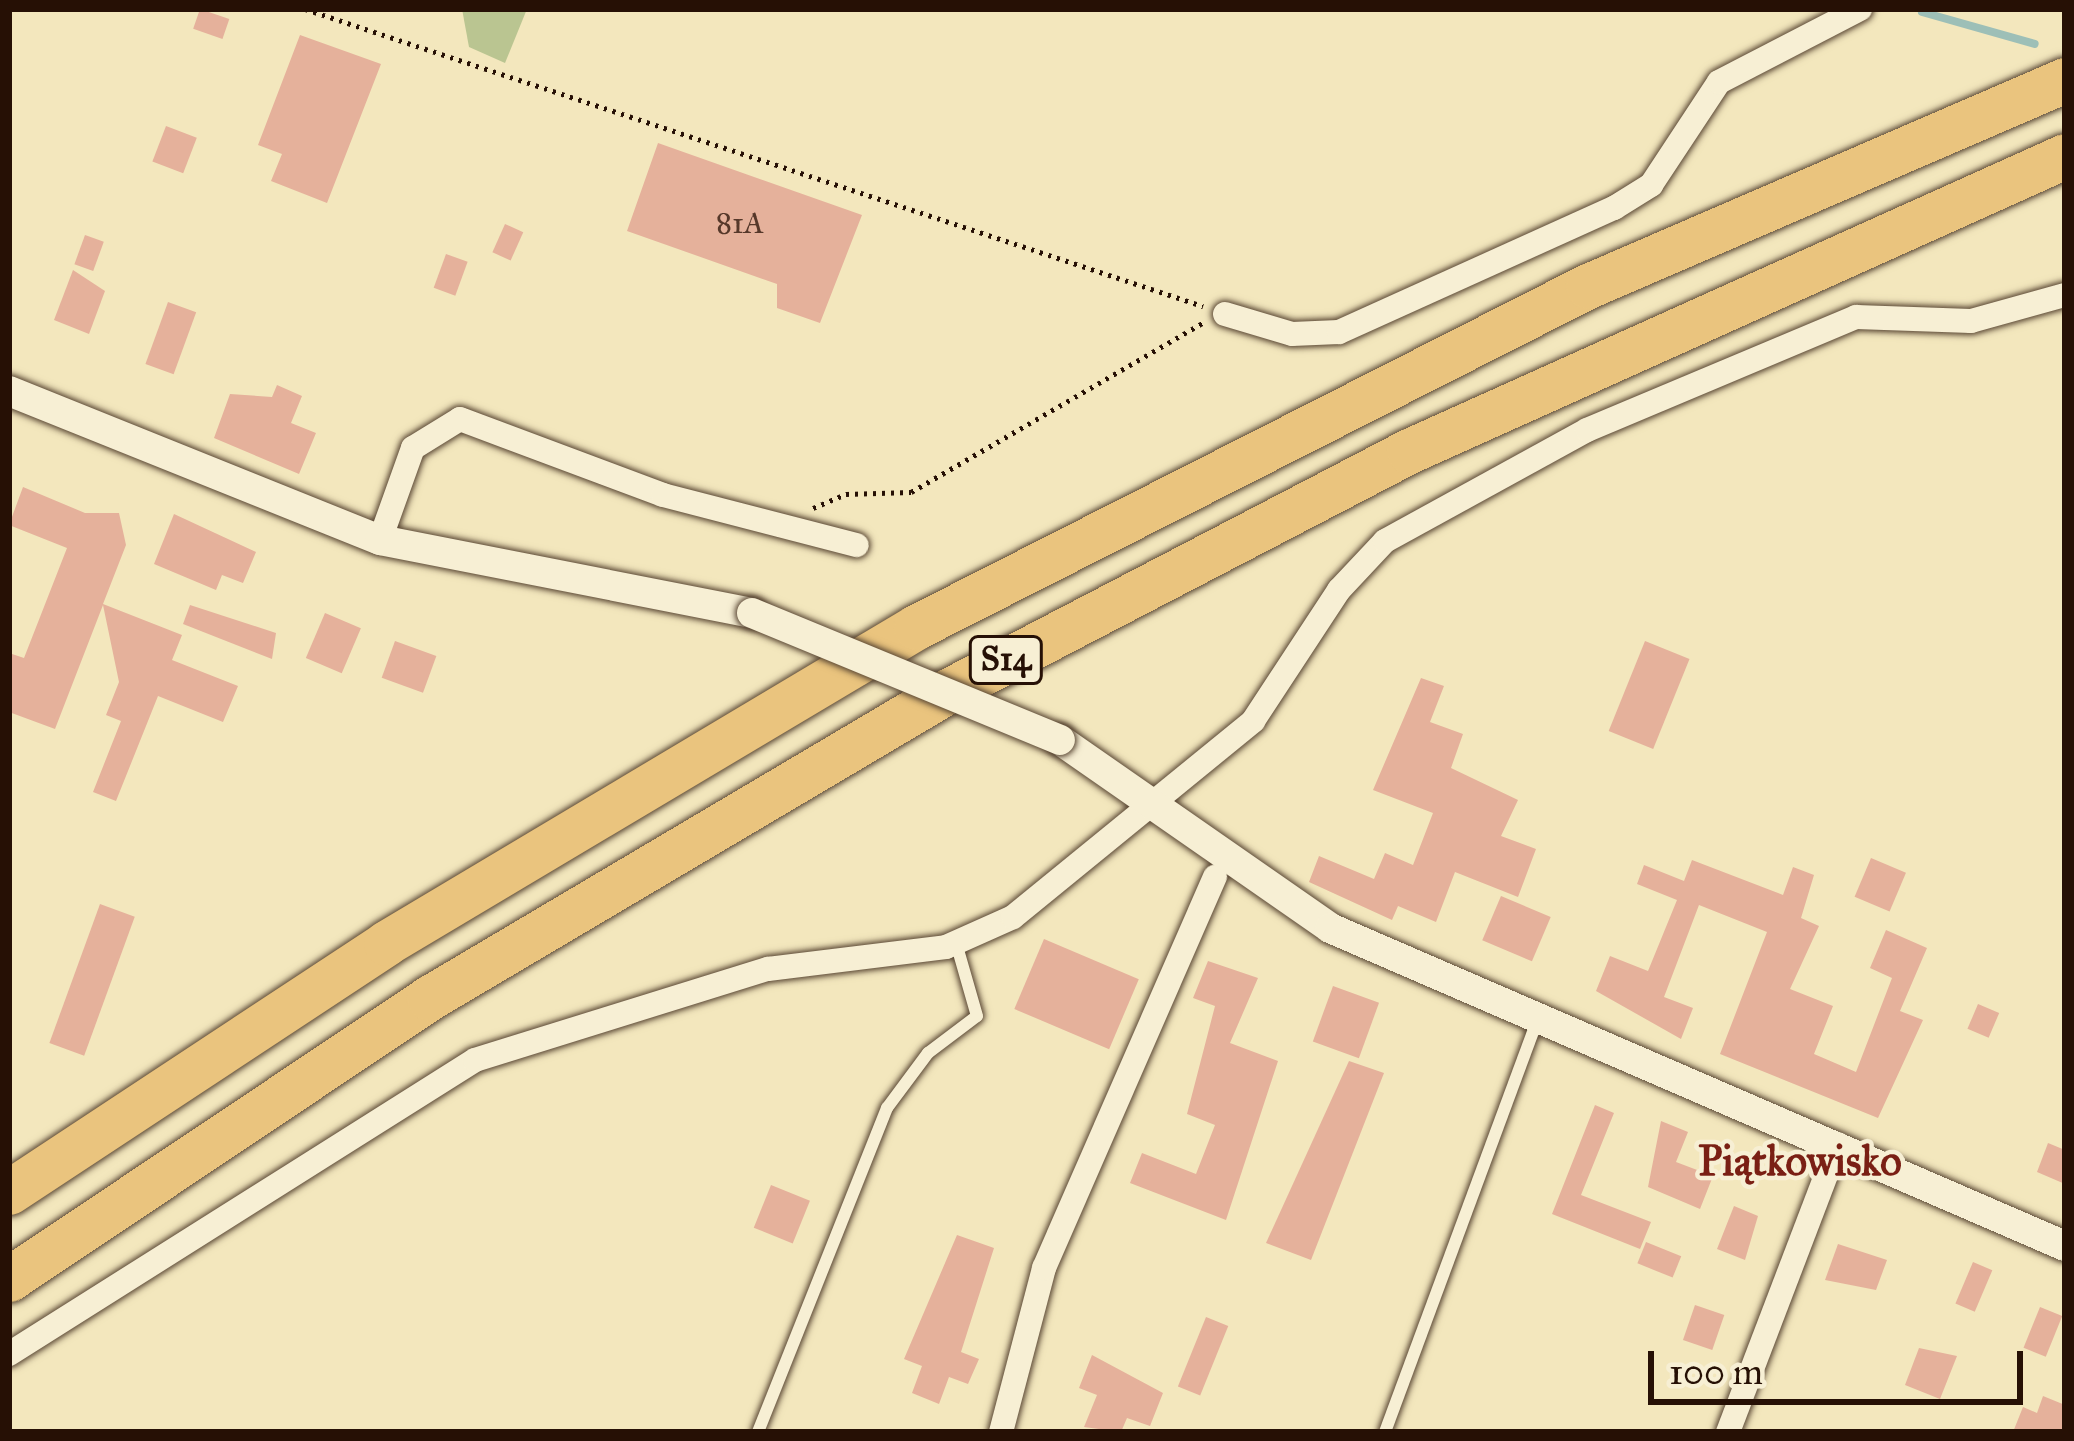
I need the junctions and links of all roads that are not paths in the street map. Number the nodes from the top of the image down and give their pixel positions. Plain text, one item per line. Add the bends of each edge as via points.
1 (1860, 9) edge
2 (2065, 80) edge
3 (2065, 156) edge
4 (2065, 295) edge
5 (1225, 314) road end
6 (9, 391) edge
7 (380, 540) junction
8 (857, 545) dead end
9 (1158, 805) junction
10 (1215, 877) dead end
11 (956, 944) junction
12 (1539, 1018) junction
13 (1838, 1144) junction
14 (9, 1192) edge
15 (2065, 1246) edge
16 (9, 1279) edge
17 (9, 1354) edge
18 (758, 1432) edge
19 (1001, 1432) edge
20 (1385, 1432) edge
21 (1728, 1432) edge

1 - 5 street via 1719,82 1651,185 1614,208 1339,332 1292,334
2 - 14 highway, S14 via 1588,286 916,627 386,943
3 - 16 highway, S14 via 1409,451 946,692 429,998
4 - 9 street via 1971,320 1856,317 1587,430 1442,505 1354,573 1253,721
6 - 7 street
7 - 8 street via 413,448 460,419 767,528
7 - 9 street, bridge via 752,614 1060,740
9 - 11 street via 1013,917
9 - 12 street via 1297,911
10 - 19 street via 1043,1268
11 - 17 street via 767,969 475,1060
11 - 18 lane via 977,1016 928,1053 886,1108
12 - 13 street
12 - 20 lane
13 - 15 street
13 - 21 street

